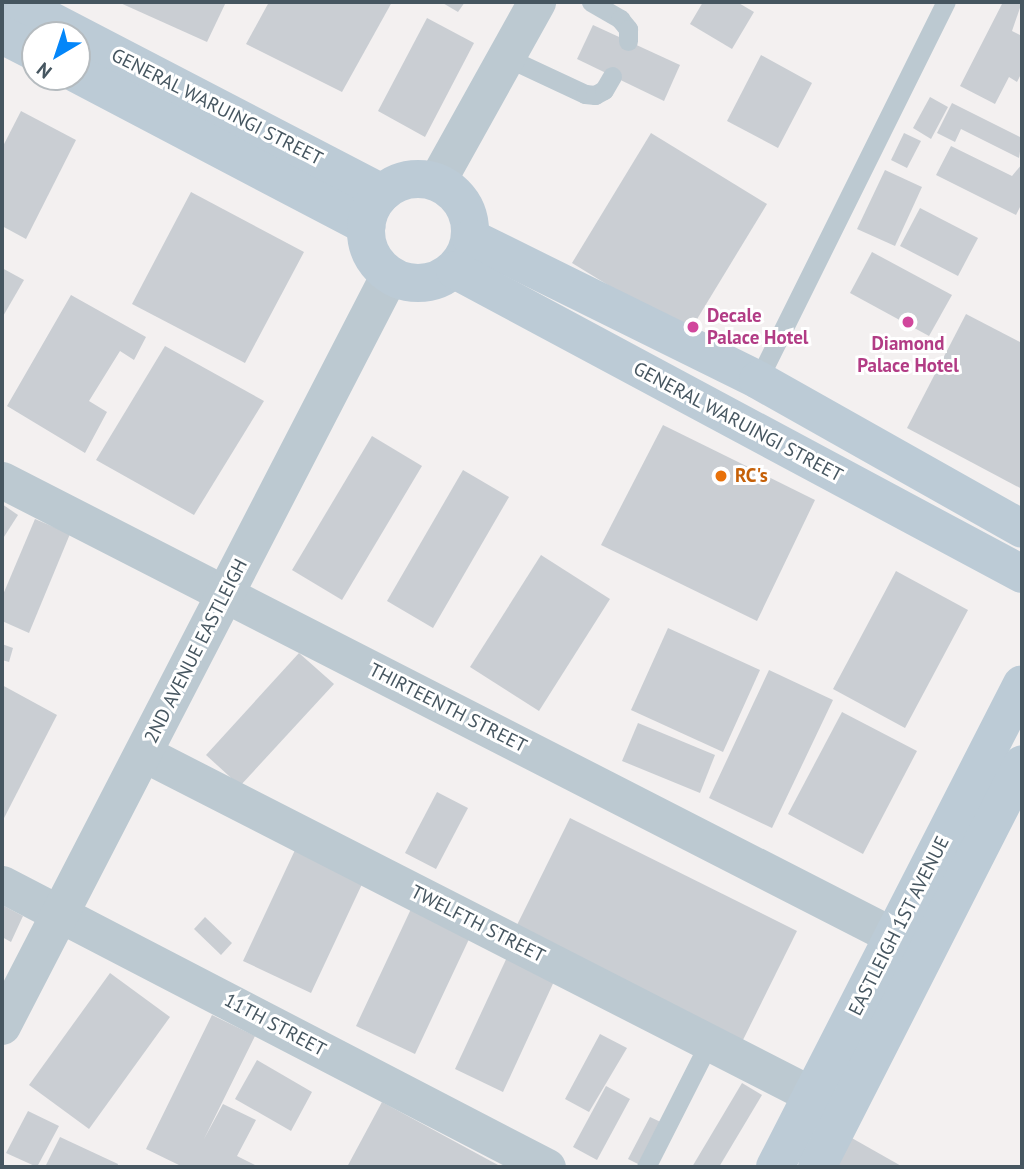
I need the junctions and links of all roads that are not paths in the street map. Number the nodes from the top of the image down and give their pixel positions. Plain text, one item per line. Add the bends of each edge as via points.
1 (15, 2) edge
2 (537, 2) edge
3 (591, 2) edge
4 (946, 2) edge
5 (2, 35) edge
6 (628, 41) dead end
7 (21, 45) edge
8 (506, 57) junction
9 (612, 76) dead end
10 (91, 80) edge
11 (437, 182) junction
12 (374, 209) junction
13 (463, 254) junction
14 (390, 275) junction
15 (758, 380) junction
16 (2, 480) edge
17 (1022, 529) edge
18 (1022, 574) edge
19 (225, 594) junction
20 (1022, 684) edge
21 (143, 753) junction
22 (1022, 764) edge
23 (2, 884) edge
24 (61, 914) junction
25 (893, 936) junction
26 (2, 1026) edge
27 (709, 1043) junction
28 (812, 1095) junction
29 (547, 1167) edge
30 (646, 1167) edge
31 (775, 1167) edge
32 (817, 1167) edge

1 - 12 main road, GENERAL WARUINGI STREET
2 - 8 street
3 - 6 lane via 620,19 628,29
4 - 15 lane
5 - 7 main road
8 - 9 lane via 585,94 604,90
8 - 11 street
10 - 12 main road, GENERAL WARUINGI STREET
11 - 12 main road via 408,179
11 - 13 main road via 463,204
12 - 14 main road via 371,254
13 - 14 main road via 424,284
13 - 15 main road
13 - 18 main road, GENERAL WARUINGI STREET
14 - 19 street, 2ND AVENUE EASTLEIGH
15 - 17 main road
16 - 19 street, THIRTEENTH STREET
19 - 21 street, 2ND AVENUE EASTLEIGH
19 - 25 street, THIRTEENTH STREET
20 - 25 main road, EASTLEIGH 1ST AVENUE
21 - 24 street, 2ND AVENUE EASTLEIGH
21 - 27 street, TWELFTH STREET
22 - 32 main road, EASTLEIGH 1ST AVENUE
23 - 24 street, 11TH STREET
24 - 26 street, 2ND AVENUE EASTLEIGH
24 - 29 street, 11TH STREET
25 - 28 main road, EASTLEIGH 1ST AVENUE
27 - 28 street, TWELFTH STREET
27 - 30 lane
28 - 31 main road, EASTLEIGH 1ST AVENUE

